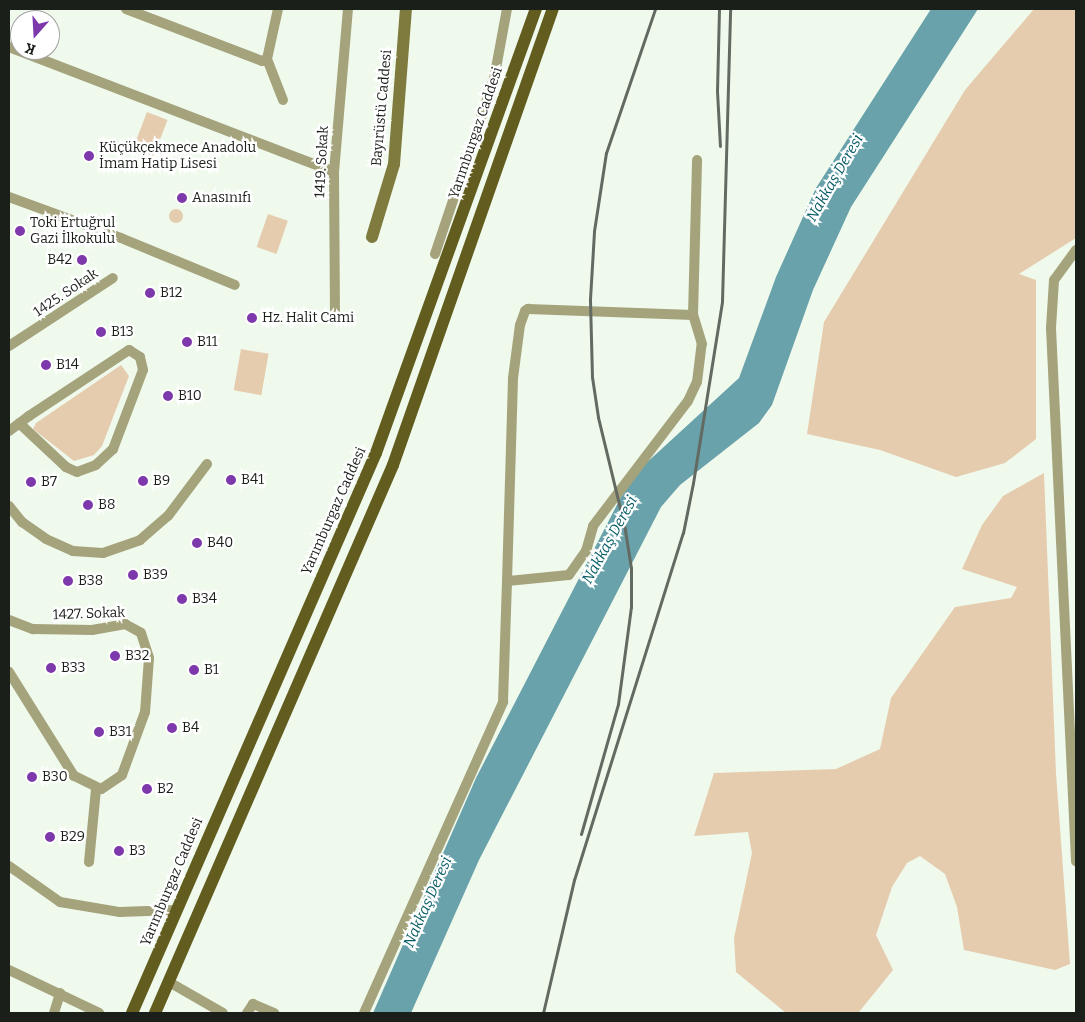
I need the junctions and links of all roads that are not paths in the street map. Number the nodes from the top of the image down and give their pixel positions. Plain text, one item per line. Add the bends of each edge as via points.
1 (126, 9) edge
2 (278, 9) edge
3 (348, 9) edge
4 (406, 9) edge
5 (507, 9) edge
6 (536, 9) edge
7 (553, 9) edge
8 (9, 47) edge
9 (268, 59) junction
10 (284, 100) dead end
11 (697, 160) dead end
12 (334, 172) junction
13 (9, 197) edge
14 (372, 237) dead end
15 (1076, 250) edge
16 (435, 254) dead end
17 (112, 278) dead end
18 (235, 285) dead end
19 (693, 315) junction
20 (335, 316) dead end
21 (9, 346) edge
22 (19, 423) junction
23 (9, 431) edge
24 (207, 464) dead end
25 (9, 506) edge
26 (507, 581) junction
27 (9, 620) edge
28 (9, 672) edge
29 (96, 789) junction
30 (1076, 861) edge
31 (89, 862) dead end
32 (9, 866) edge
33 (175, 910) junction
34 (9, 971) edge
35 (169, 982) junction
36 (60, 994) junction
37 (54, 1013) edge
38 (98, 1013) edge
39 (132, 1013) edge
40 (155, 1013) edge
41 (222, 1013) edge
42 (247, 1013) edge
43 (274, 1013) edge
44 (364, 1013) edge

1 - 9 street via 254,60
2 - 9 street
3 - 12 street, 1419. Sokak
4 - 14 street, Bayırüstü Caddesi via 394,164
5 - 16 street via 494,79
6 - 33 main road, Yarımburgaz Caddesi via 376,453
7 - 35 main road via 392,465
8 - 12 street
9 - 10 street
11 - 19 street
12 - 20 street, 1419. Sokak
13 - 18 street
15 - 30 street via 1054,280 1051,328
17 - 21 street, 1425. Sokak
19 - 26 street via 702,344 697,382 691,395 593,526 586,551 569,575
19 - 26 street via 528,309 524,312 513,378
22 - 22 street via 129,350 140,357 143,370 113,449 96,465 77,472 66,467
22 - 23 street
24 - 25 street via 168,516 140,540 103,553 73,551 46,539 22,522
26 - 44 street via 503,702
27 - 29 street, 1427. Sokak via 33,629 92,630 125,624 141,633 149,658 145,712 122,775 108,787
28 - 29 street via 74,776
29 - 31 street
32 - 33 street via 60,902 120,912
33 - 39 main road, Yarımburgaz Caddesi
34 - 36 street
35 - 40 main road
35 - 41 street
36 - 37 street
36 - 38 street
42 - 43 street via 253,1004

